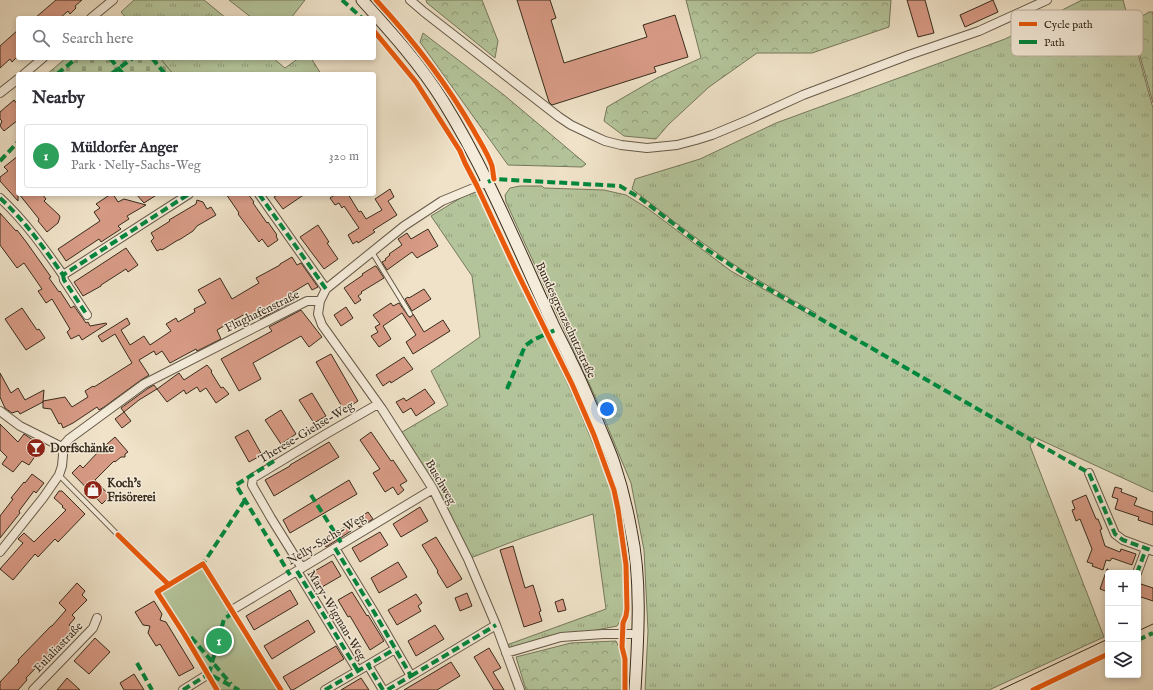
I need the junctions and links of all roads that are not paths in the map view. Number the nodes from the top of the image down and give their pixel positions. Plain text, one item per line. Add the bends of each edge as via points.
1 (113, 0) edge
2 (362, 0) edge
3 (410, 0) edge
4 (1042, 1) edge
5 (1023, 10) edge
6 (93, 16) edge
7 (1011, 16) edge
8 (41, 60) edge
9 (26, 72) edge
10 (16, 80) edge
11 (1, 91) edge
12 (488, 182) junction
13 (186, 196) edge
14 (260, 196) edge
15 (0, 198) edge
16 (372, 252) junction
17 (63, 275) junction
18 (326, 289) junction
19 (320, 301) junction
20 (410, 314) dead end
21 (87, 315) dead end
22 (378, 404) junction
23 (0, 411) edge
24 (62, 447) junction
25 (1089, 473) dead end
26 (59, 475) junction
27 (433, 489) junction
28 (118, 535) dead end
29 (335, 548) junction
30 (1150, 550) edge
31 (0, 552) edge
32 (300, 569) junction
33 (1139, 570) edge
34 (232, 610) dead end
35 (97, 618) dead end
36 (496, 625) junction
37 (638, 634) junction
38 (395, 649) junction
39 (506, 653) junction
40 (368, 665) junction
41 (358, 671) junction
42 (207, 675) dead end
43 (411, 676) junction
44 (329, 689) edge
45 (33, 690) edge
46 (183, 690) edge
47 (383, 690) edge
48 (387, 690) edge
49 (520, 690) edge
50 (635, 690) edge

1 - 6 street
2 - 12 street, Bundesgrenzschutzstraße via 423,72 459,128
3 - 7 street via 571,125 606,141 647,148 677,145 701,138 803,95 979,31
4 - 5 street
8 - 9 street
10 - 11 street
12 - 16 street via 442,201 404,226
12 - 37 street, Bundesgrenzschutzstraße via 587,396 614,464 630,525 635,557
13 - 17 street
14 - 18 street
15 - 17 street via 16,212
16 - 18 street
16 - 20 lane
17 - 21 street
18 - 19 street
19 - 22 street, Buschweg via 318,314 322,325
19 - 24 street, Flughafenstraße via 307,301 144,384 68,439
22 - 27 street, Buschweg
22 - 32 street, Therese-Giehse-Weg via 253,478 252,485
23 - 24 street via 20,426
24 - 26 street via 62,466
25 - 30 street via 1115,534 1123,540
26 - 28 lane
26 - 31 street
27 - 29 street, Nelly-Sachs-Weg
27 - 36 street, Buschweg via 468,558
29 - 32 street, Nelly-Sachs-Weg
29 - 38 street
30 - 33 street
32 - 34 street, Nelly-Sachs-Weg
32 - 41 street, Mary-Wigman-Weg
35 - 45 street, Eulaliastraße via 93,628
36 - 39 street, Buschweg
36 - 43 street
37 - 39 street via 561,637
37 - 50 street, Bundesgrenzschutzstraße
38 - 40 street, Mary-Wigman-Weg
38 - 43 street
39 - 49 street, Buschweg
40 - 41 street, Mary-Wigman-Weg
40 - 47 street
41 - 44 street, Mary-Wigman-Weg
42 - 46 street
43 - 48 street

